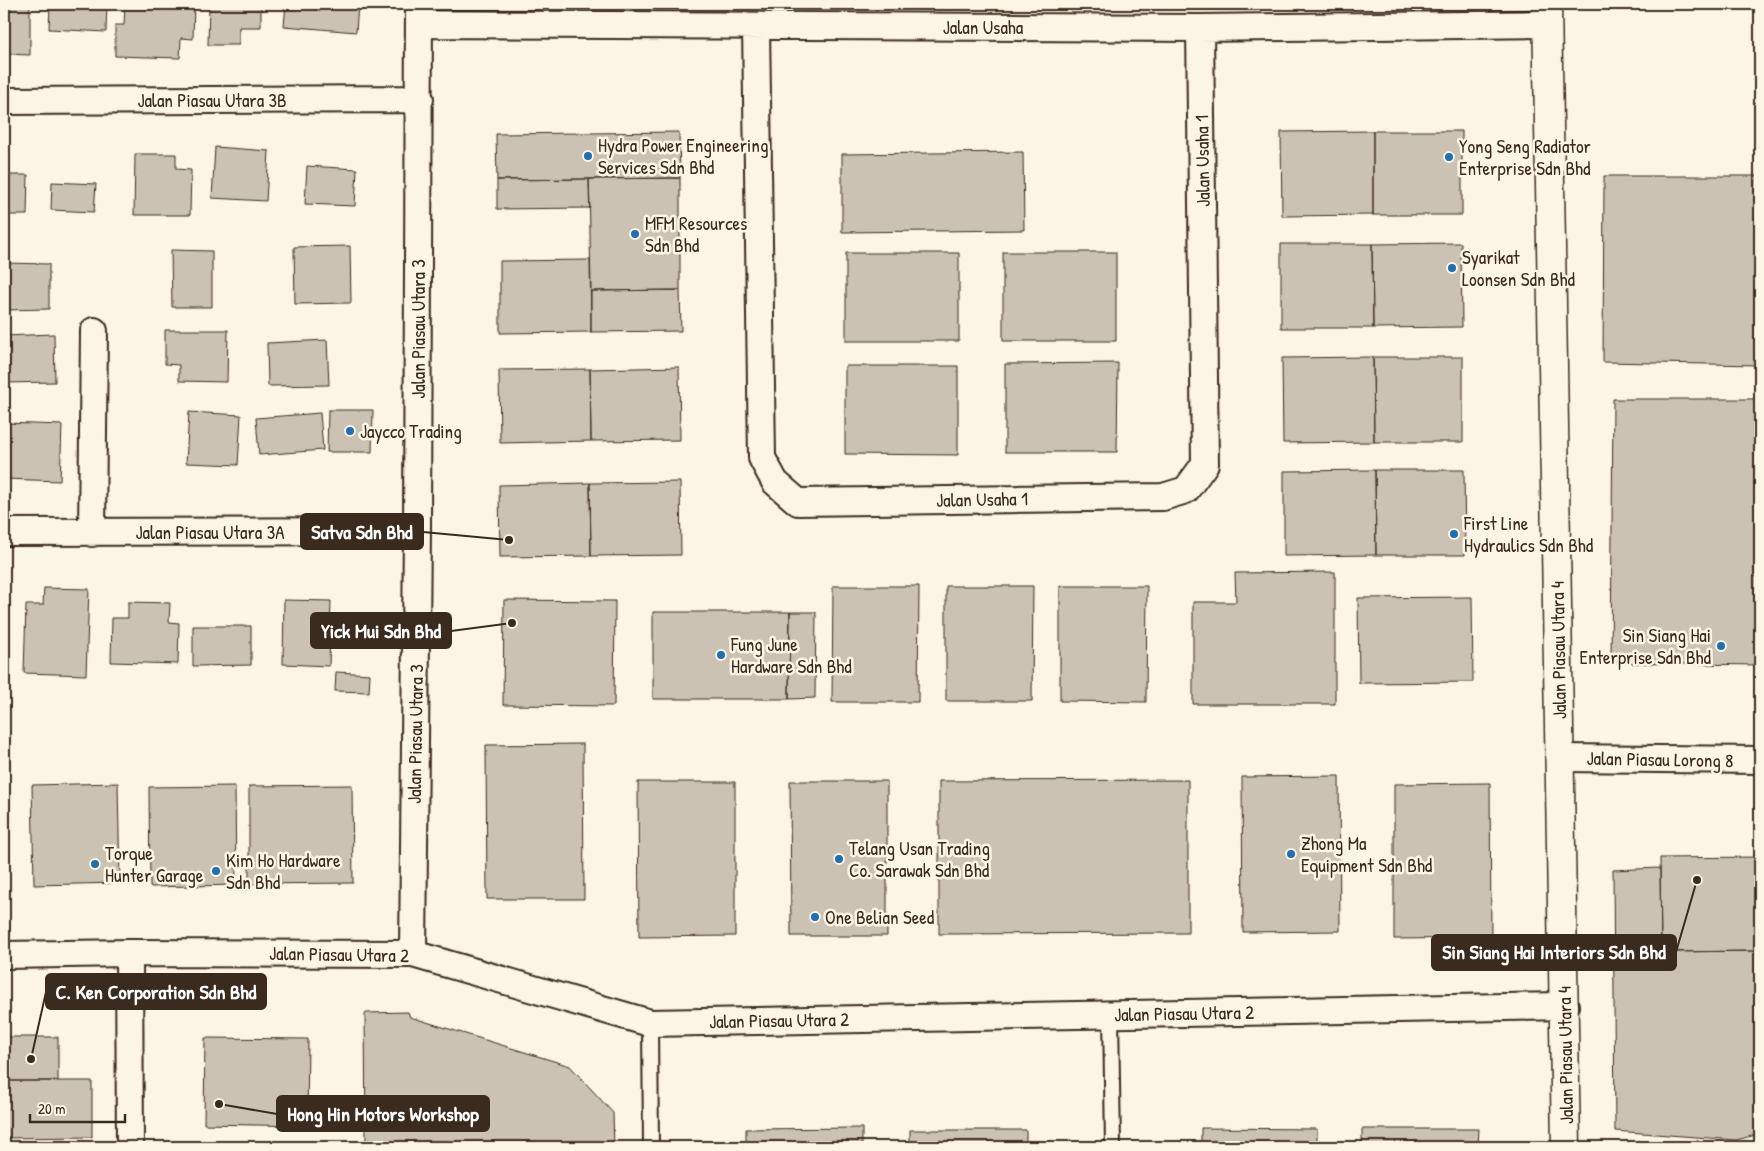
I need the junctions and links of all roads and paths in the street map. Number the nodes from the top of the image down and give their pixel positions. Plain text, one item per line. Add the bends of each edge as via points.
1 (419, 14) edge
2 (1547, 14) edge
3 (756, 26) junction
4 (1200, 28) junction
5 (420, 99) junction
6 (4, 101) edge
7 (94, 332) dead end
8 (417, 530) junction
9 (4, 532) edge
10 (92, 533) junction
11 (1560, 758) junction
12 (1760, 760) edge
13 (129, 952) junction
14 (413, 954) junction
15 (4, 955) edge
16 (1565, 1006) junction
17 (1111, 1015) junction
18 (650, 1023) junction
19 (130, 1147) edge
20 (652, 1147) edge
21 (1114, 1147) edge
22 (1566, 1147) edge

1 - 3 street, Jalan Usaha
1 - 5 street, Jalan Piasau Utara 3
2 - 4 street, Jalan Usaha
2 - 11 street, Jalan Piasau Utara 4
3 - 4 street, Jalan Usaha
3 - 4 street, Jalan Usaha 1 via 762,458 775,482 798,502 1164,497 1186,490 1205,464
5 - 6 street, Jalan Piasau Utara 3B
5 - 8 street, Jalan Piasau Utara 3
7 - 10 street
8 - 10 street, Jalan Piasau Utara 3A
8 - 14 street, Jalan Piasau Utara 3
9 - 10 street, Jalan Piasau Utara 3A
11 - 12 street, Jalan Piasau Lorong 8
11 - 16 street, Jalan Piasau Utara 4
13 - 14 street, Jalan Piasau Utara 2
13 - 15 street, Jalan Piasau Utara 2
13 - 19 street
14 - 18 street, Jalan Piasau Utara 2
16 - 17 street, Jalan Piasau Utara 2
16 - 22 street, Jalan Piasau Utara 4
17 - 18 street, Jalan Piasau Utara 2
17 - 21 lane
18 - 20 lane

